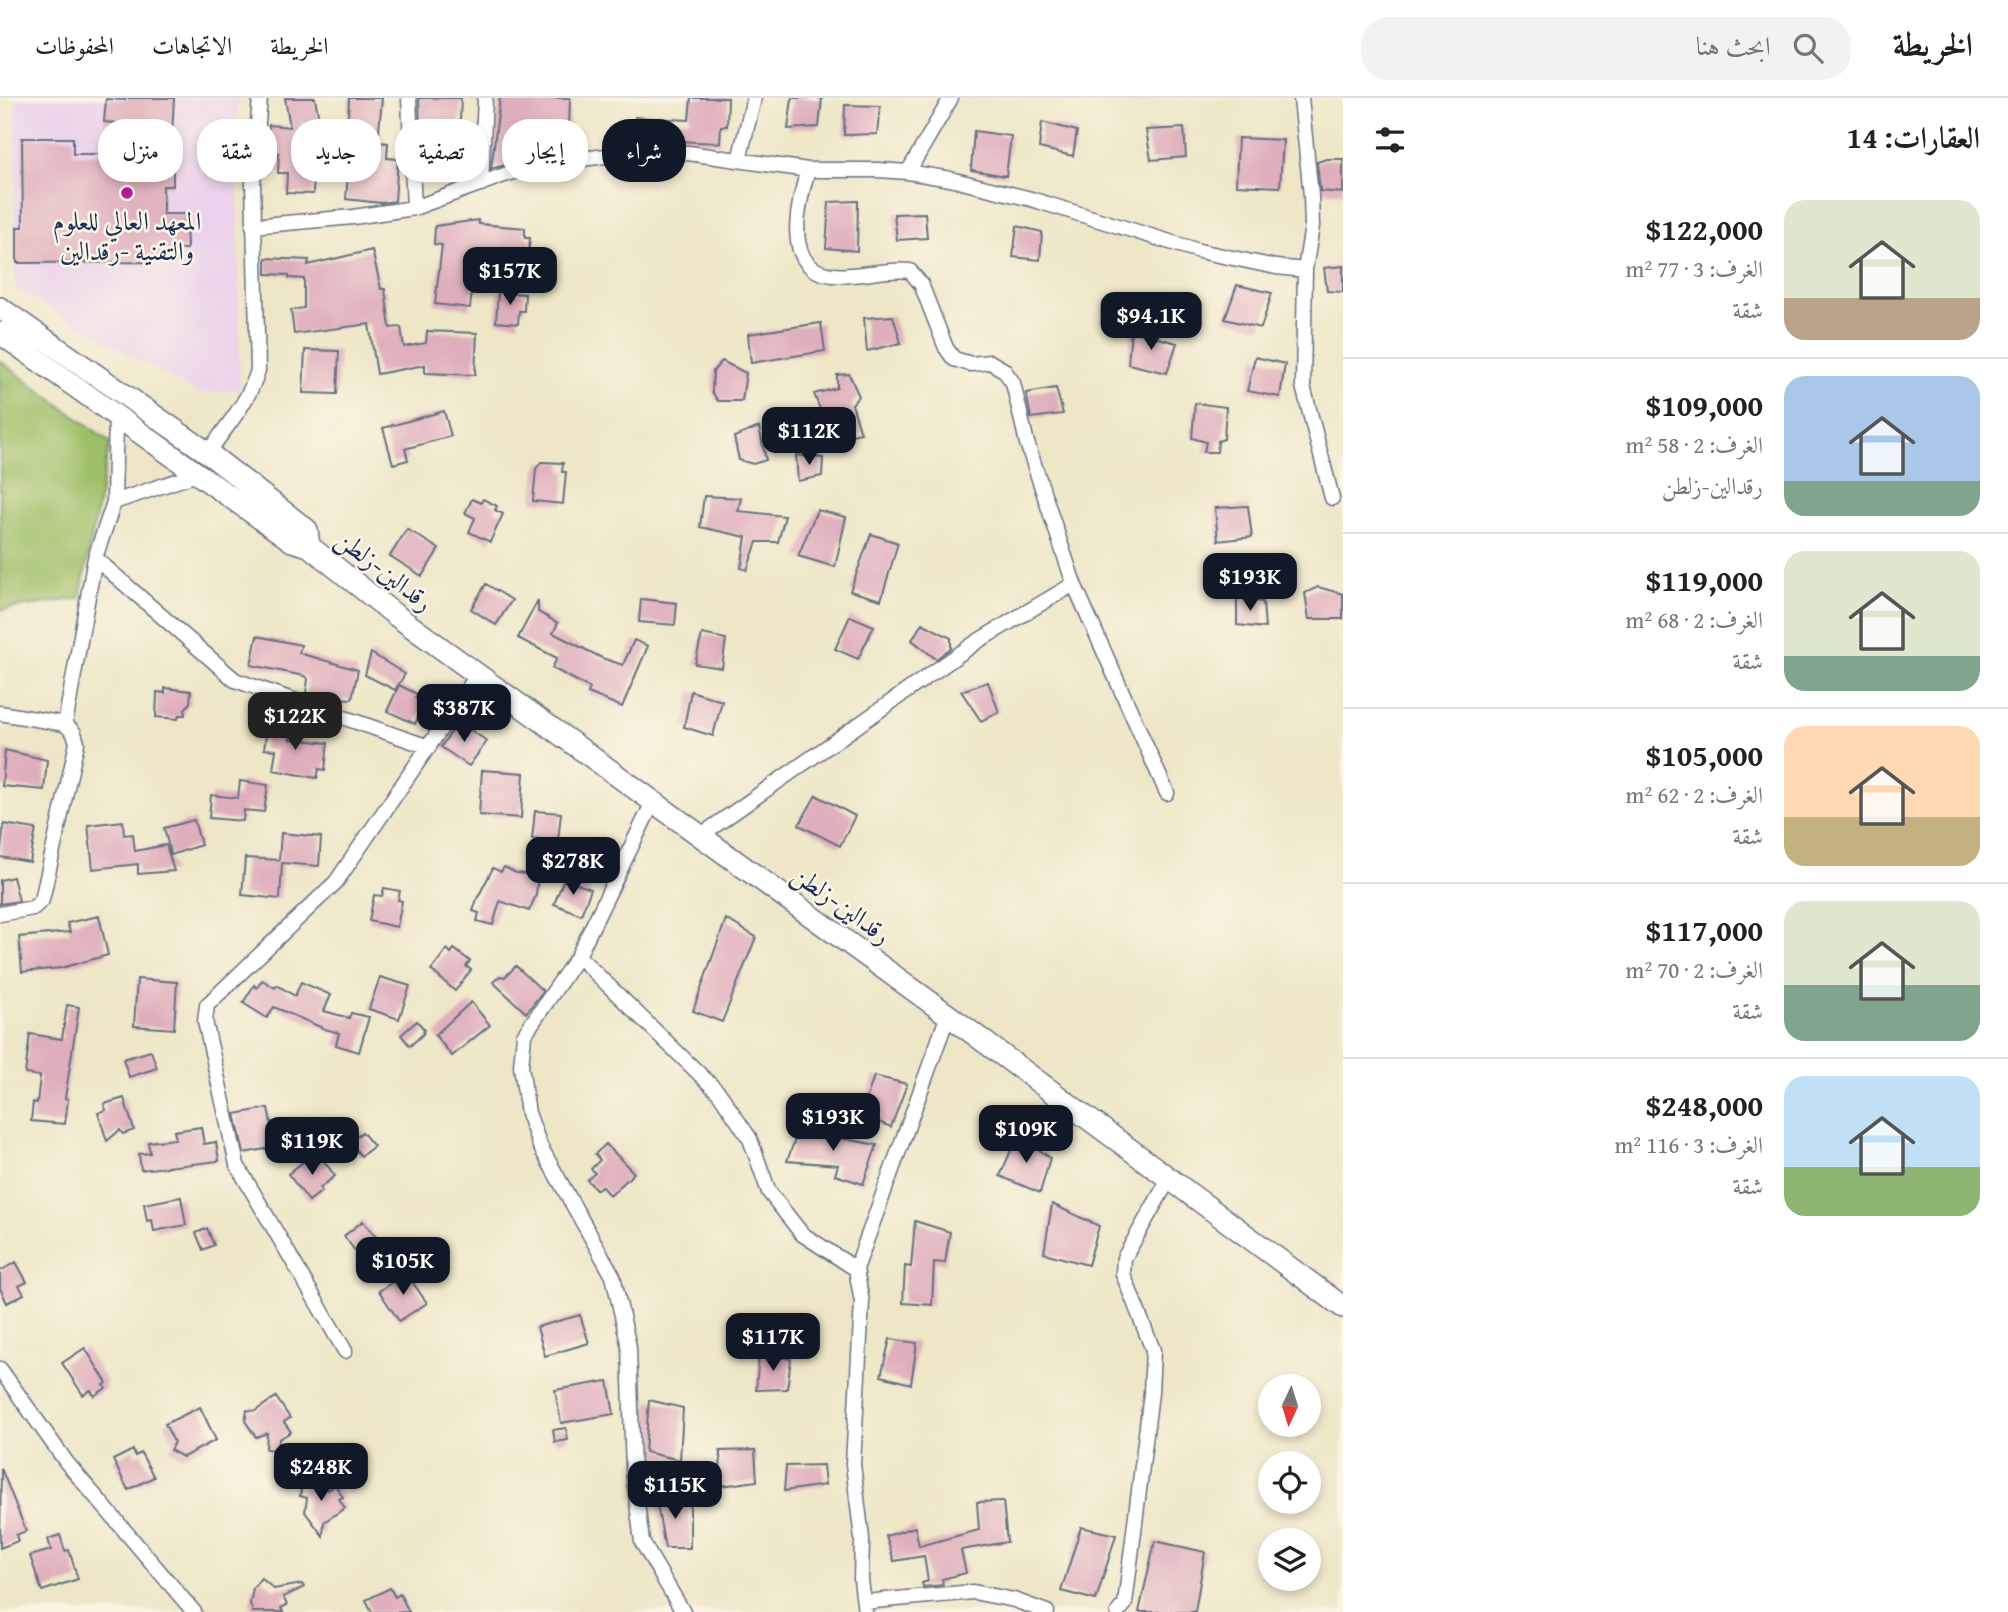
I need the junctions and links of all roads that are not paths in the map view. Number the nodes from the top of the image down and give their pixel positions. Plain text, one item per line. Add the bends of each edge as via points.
1 (260, 98) edge
2 (409, 98) edge
3 (485, 98) edge
4 (754, 98) edge
5 (951, 98) edge
6 (1301, 98) edge
7 (739, 160) junction
8 (807, 170) junction
9 (908, 172) junction
10 (481, 184) junction
11 (414, 208) junction
12 (253, 226) junction
13 (1305, 270) junction
14 (0, 308) edge
15 (0, 333) edge
16 (116, 415) junction
17 (208, 453) junction
18 (197, 474) junction
19 (1332, 498) dead end
20 (114, 502) junction
21 (309, 546) junction
22 (95, 558) junction
23 (1074, 584) junction
24 (478, 674) junction
25 (0, 713) edge
26 (65, 724) junction
27 (429, 747) junction
28 (1167, 793) dead end
29 (653, 802) junction
30 (700, 836) junction
31 (0, 914) edge
32 (578, 956) junction
33 (948, 1016) junction
34 (1169, 1179) junction
35 (856, 1269) junction
36 (1343, 1307) edge
37 (345, 1351) dead end
38 (0, 1369) edge
39 (865, 1607) edge
40 (194, 1612) edge
41 (683, 1612) edge
42 (1047, 1612) edge
43 (1118, 1612) edge

1 - 12 street
2 - 11 street
3 - 10 street
4 - 7 street
5 - 9 street
6 - 13 street via 1312,226
7 - 8 street
7 - 10 street via 688,153 591,156
8 - 9 street
8 - 23 street via 798,240 801,258 812,270 833,275 909,271 921,284 954,359 971,364 990,362 1004,370 1013,383 1027,443
9 - 13 street via 1031,199 1199,251
10 - 11 street
11 - 12 street
12 - 17 street via 258,370 254,387
13 - 19 street via 1303,386
14 - 17 main road, رقدالين-زلطن
15 - 16 main road, رقدالين-زلطن
16 - 18 main road, رقدالين-زلطن
16 - 20 street
17 - 21 main road, رقدالين-زلطن via 307,530
18 - 20 street
18 - 21 main road, رقدالين-زلطن via 292,541
20 - 22 street
21 - 24 main road, رقدالين-زلطن
22 - 26 street
22 - 27 street via 235,680
23 - 28 street
23 - 30 street via 978,641
24 - 27 street
24 - 29 main road, رقدالين-زلطن
25 - 26 street
26 - 31 street via 77,743 42,900 33,908
27 - 37 street via 336,883 207,1005 205,1021 237,1165
29 - 30 main road, رقدالين-زلطن
29 - 32 street
30 - 33 main road, رقدالين-زلطن
32 - 35 street via 719,1093 750,1139 769,1192 802,1234
32 - 41 street via 524,1035 521,1066 526,1101 540,1146 613,1276 629,1347 633,1472 642,1542
33 - 34 main road, رقدالين-زلطن
33 - 35 street
34 - 36 main road, رقدالين-زلطن
34 - 43 street via 1124,1258 1123,1274 1153,1350 1125,1604
35 - 39 street via 862,1301 853,1464
38 - 40 street via 67,1463
39 - 42 street via 973,1592

